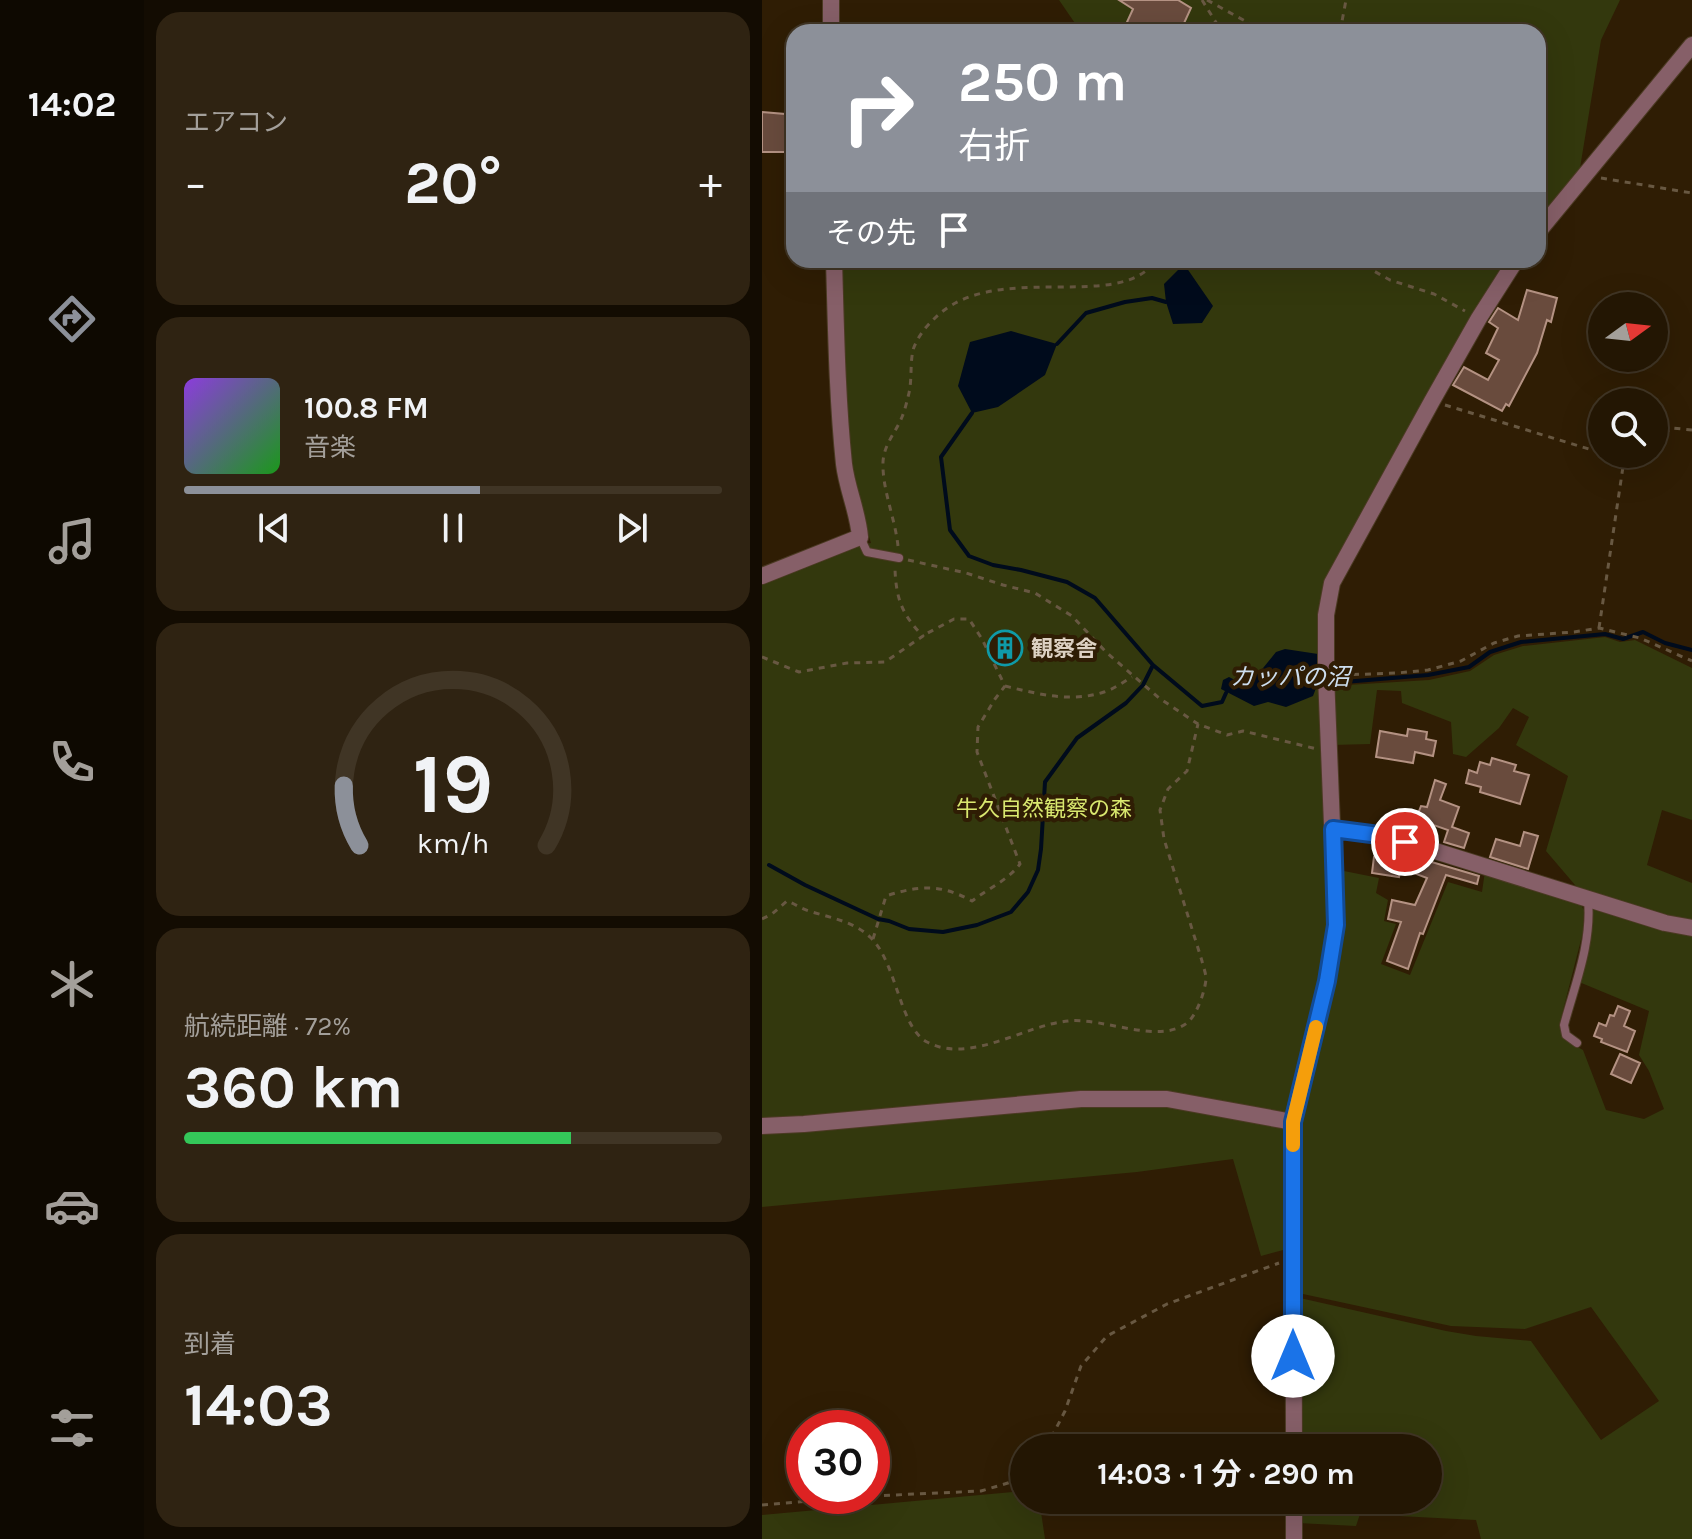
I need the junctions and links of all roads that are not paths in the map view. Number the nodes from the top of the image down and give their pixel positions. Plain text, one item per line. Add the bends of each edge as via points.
1 (831, 0) edge
2 (831, 24) edge
3 (1692, 45) edge
4 (1546, 222) edge
5 (834, 268) edge
6 (1511, 268) edge
7 (860, 537) junction
8 (899, 558) road end
9 (762, 576) edge
10 (1333, 829) junction
11 (1588, 899) junction
12 (1692, 928) edge
13 (1577, 1043) dead end
14 (1293, 1122) junction
15 (762, 1126) edge
16 (1294, 1434) edge
17 (1294, 1514) edge
18 (1294, 1539) edge

1 - 2 street
3 - 4 street
5 - 7 street via 845,468
6 - 10 street via 1332,583 1326,675
7 - 8 lane via 867,552
7 - 9 street
10 - 11 street via 1379,835
10 - 14 street via 1336,925
11 - 12 street
11 - 13 lane via 1581,964 1564,1025 1566,1035
14 - 15 street via 1167,1099 1081,1099
14 - 16 street
17 - 18 street

